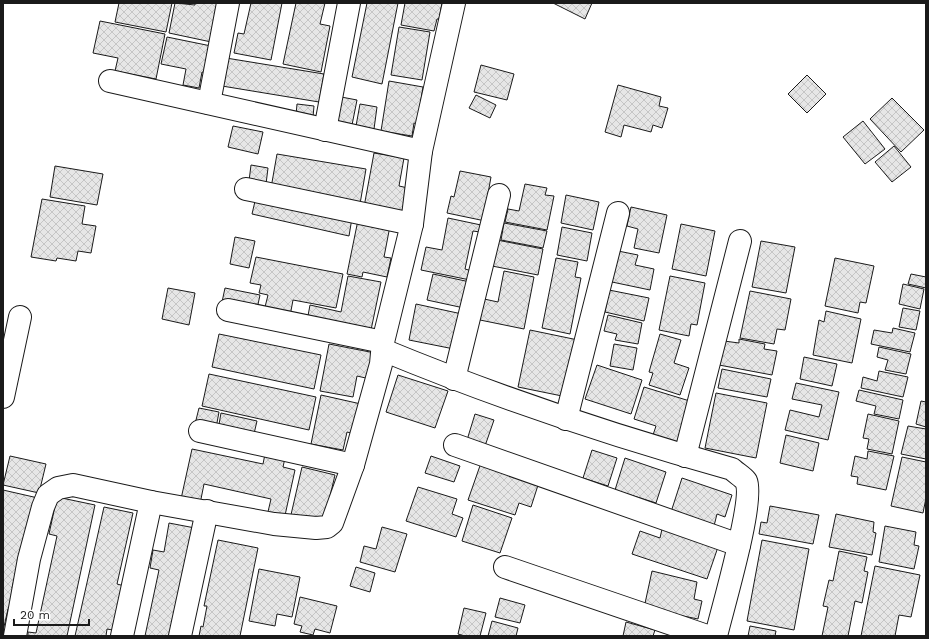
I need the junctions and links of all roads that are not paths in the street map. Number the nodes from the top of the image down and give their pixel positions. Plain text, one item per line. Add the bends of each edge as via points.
1 (228, 3) edge
2 (349, 3) edge
3 (454, 3) edge
4 (110, 81) dead end
5 (209, 103) junction
6 (325, 130) junction
7 (421, 151) junction
8 (246, 189) dead end
9 (499, 195) dead end
10 (618, 213) dead end
11 (412, 224) junction
12 (740, 241) dead end
13 (228, 310) dead end
14 (20, 317) dead end
15 (383, 346) junction
16 (454, 379) junction
17 (3, 397) edge
18 (566, 419) junction
19 (200, 431) dead end
20 (455, 445) dead end
21 (685, 456) junction
22 (353, 465) junction
23 (151, 502) junction
24 (207, 511) junction
25 (739, 545) junction
26 (505, 567) dead end
27 (15, 636) edge
28 (122, 636) edge
29 (180, 636) edge
30 (707, 636) edge
31 (716, 636) edge

1 - 5 street
2 - 6 street
3 - 7 street
4 - 5 street
5 - 6 street
6 - 7 street
7 - 11 street
8 - 11 street
9 - 16 street
10 - 18 street
11 - 15 street
12 - 21 street
13 - 15 street
14 - 17 street
15 - 16 street
15 - 22 street
16 - 18 street
18 - 21 street
19 - 22 street
20 - 25 street
21 - 25 street via 732,469 746,480 749,495
22 - 24 street via 336,515 327,527 274,524
23 - 24 street
23 - 27 street via 73,485 58,488 48,495 29,559
23 - 28 street
24 - 29 street
25 - 31 street
26 - 30 street

